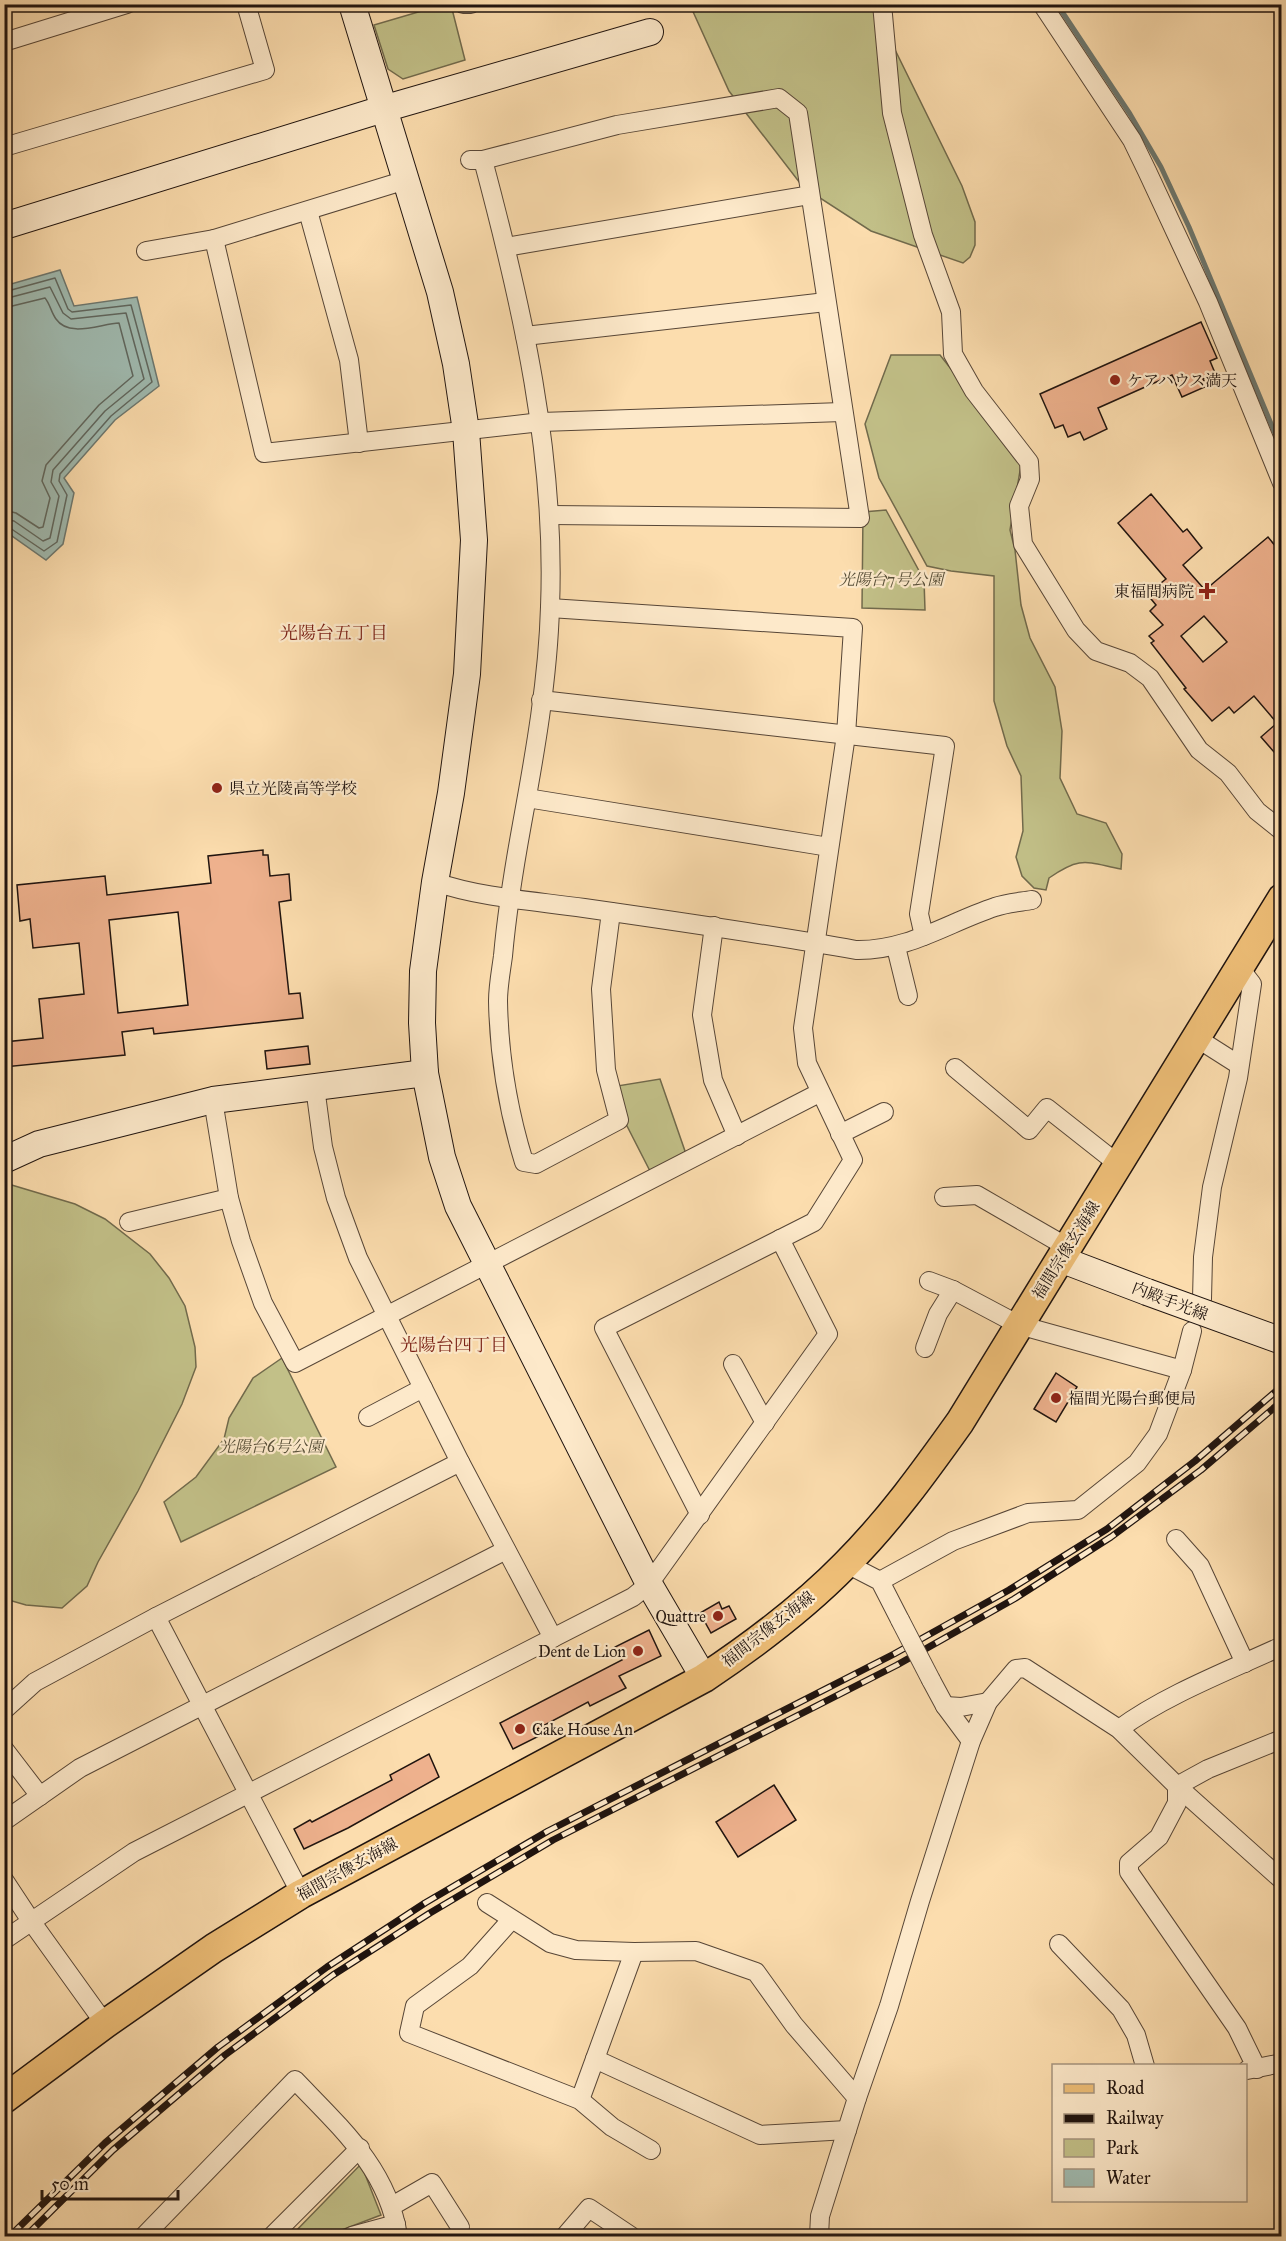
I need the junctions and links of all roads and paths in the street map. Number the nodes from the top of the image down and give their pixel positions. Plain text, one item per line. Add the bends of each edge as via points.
1 (127, 4) edge
2 (246, 4) edge
3 (352, 4) edge
4 (463, 4) edge
5 (471, 4) edge
6 (882, 4) edge
7 (1042, 4) edge
8 (650, 32) dead end
9 (4, 42) edge
10 (383, 109) junction
11 (4, 147) edge
12 (406, 180) junction
13 (810, 195) junction
14 (308, 211) junction
15 (4, 226) edge
16 (214, 239) junction
17 (506, 247) junction
18 (146, 251) dead end
19 (826, 302) junction
20 (525, 336) junction
21 (842, 412) junction
22 (541, 422) junction
23 (466, 431) junction
24 (359, 443) junction
25 (1281, 483) edge
26 (550, 515) junction
27 (550, 608) junction
28 (542, 700) junction
29 (846, 735) junction
30 (527, 798) junction
31 (1281, 831) edge
32 (829, 847) junction
33 (435, 882) junction
34 (508, 897) junction
35 (1281, 898) edge
36 (1032, 900) dead end
37 (611, 912) junction
38 (714, 926) junction
39 (924, 936) junction
40 (816, 943) junction
41 (896, 947) junction
42 (1239, 967) junction
43 (908, 996) dead end
44 (1195, 1037) junction
45 (1239, 1065) junction
46 (955, 1068) dead end
47 (425, 1073) junction
48 (315, 1088) junction
49 (819, 1093) junction
50 (213, 1100) junction
51 (884, 1112) dead end
52 (840, 1134) junction
53 (737, 1136) junction
54 (4, 1160) edge
55 (1118, 1164) junction
56 (944, 1197) dead end
57 (229, 1198) junction
58 (129, 1222) dead end
59 (780, 1239) junction
60 (1063, 1253) junction
61 (486, 1265) junction
62 (929, 1281) dead end
63 (953, 1290) junction
64 (1202, 1299) dead end
65 (386, 1315) junction
66 (1019, 1325) junction
67 (1192, 1331) dead end
68 (1281, 1341) edge
69 (925, 1348) dead end
70 (733, 1364) dead end
71 (1182, 1370) junction
72 (423, 1388) junction
73 (368, 1417) dead end
74 (765, 1423) junction
75 (460, 1462) junction
76 (700, 1515) junction
77 (1176, 1539) dead end
78 (506, 1550) junction
79 (847, 1564) junction
80 (880, 1581) junction
81 (650, 1584) junction
82 (156, 1617) junction
83 (553, 1638) junction
84 (1281, 1646) edge
85 (1245, 1663) junction
86 (704, 1678) junction
87 (988, 1702) junction
88 (201, 1705) junction
89 (945, 1706) junction
90 (4, 1710) edge
91 (1119, 1729) junction
92 (1281, 1739) edge
93 (971, 1741) junction
94 (4, 1749) edge
95 (1177, 1786) junction
96 (248, 1792) junction
97 (40, 1796) junction
98 (4, 1821) edge
99 (4, 1880) edge
100 (1281, 1880) edge
101 (301, 1894) junction
102 (487, 1903) dead end
103 (512, 1920) junction
104 (32, 1921) junction
105 (4, 1940) edge
106 (1059, 1944) dead end
107 (634, 1952) junction
108 (105, 2024) junction
109 (595, 2060) junction
110 (1281, 2063) edge
111 (1144, 2064) edge
112 (1251, 2070) edge
113 (857, 2098) junction
114 (4, 2099) edge
115 (580, 2100) junction
116 (847, 2130) junction
117 (360, 2148) junction
118 (651, 2150) dead end
119 (395, 2222) edge
120 (460, 2227) dead end
121 (144, 2236) edge
122 (272, 2236) edge
123 (352, 2236) edge
124 (564, 2236) edge
125 (631, 2236) edge
126 (819, 2236) edge

1 - 9 street
2 - 11 street via 265,70
3 - 10 street
4 - 5 street
6 - 31 street via 892,113 923,236 951,312 953,354 974,391 1029,462 1030,478 1018,506 1023,544 1076,630 1096,651 1130,663 1150,678 1199,750 1228,773 1257,811
7 - 25 street via 1132,140 1208,302
8 - 10 street
10 - 12 street
10 - 15 street
12 - 14 street
12 - 23 street via 440,292
13 - 17 street
13 - 17 street via 798,113 779,98 617,125 476,160
13 - 19 street
14 - 16 street
14 - 24 street via 349,360
16 - 18 street
16 - 24 street via 264,453
17 - 20 street
19 - 20 street
19 - 21 street
20 - 22 street
21 - 22 street
21 - 26 street via 860,518
22 - 23 street
22 - 26 street
23 - 24 street
23 - 33 street via 474,540 467,674
26 - 27 street
27 - 28 street
27 - 29 street via 853,628
28 - 29 street
28 - 30 street
29 - 32 street
29 - 39 street via 945,746 919,914
30 - 32 street
30 - 34 street
32 - 40 street
33 - 34 street
33 - 47 street via 423,971
34 - 37 street
34 - 37 street via 498,1000 505,1083 524,1162 536,1164 619,1120 606,1070 601,989
35 - 42 main road, 福間宗像玄海線
36 - 39 street via 996,906
37 - 38 street
38 - 40 street
38 - 53 street via 702,1015 713,1080
39 - 41 street
40 - 41 street via 856,950
40 - 49 street via 803,1028 807,1063
41 - 43 street
42 - 44 main road, 福間宗像玄海線
42 - 45 street via 1252,984
44 - 45 street
44 - 55 main road, 福間宗像玄海線
45 - 64 street via 1212,1187
46 - 55 street via 1029,1130 1047,1108
47 - 48 street
47 - 61 street via 442,1157 458,1206
48 - 50 street
48 - 65 street via 323,1147 336,1198 358,1258
49 - 52 street
49 - 53 street
50 - 54 street via 39,1144
50 - 57 street
51 - 52 street
52 - 59 street via 853,1160 814,1222
53 - 61 street
55 - 60 main road, 福間宗像玄海線
56 - 60 street via 977,1195
57 - 58 street
57 - 65 street via 263,1303 295,1363
59 - 74 street via 828,1334
59 - 76 street via 604,1328
60 - 66 main road, 福間宗像玄海線
60 - 68 street, 内殿手光線, bridge via 1147,1292
61 - 65 street
61 - 81 street
62 - 63 street
63 - 66 street
63 - 69 street via 938,1314
65 - 72 street
66 - 71 street
66 - 79 main road, 福間宗像玄海線 via 960,1422 922,1475
67 - 71 street
70 - 74 street
71 - 80 street via 1158,1434 1137,1463 1078,1510 1028,1513 953,1541
72 - 73 street
72 - 75 street
74 - 76 street
75 - 78 street
75 - 82 street
76 - 81 street
77 - 85 street via 1200,1566
78 - 83 street
78 - 88 street
79 - 80 street
79 - 86 main road, 福間宗像玄海線 via 804,1604
80 - 89 street, bridge
81 - 83 street via 633,1597
81 - 86 street
82 - 88 street
82 - 90 street via 35,1682
83 - 96 street
84 - 85 street
85 - 91 street
86 - 101 main road, 福間宗像玄海線
87 - 89 street
87 - 91 street via 1016,1669 1025,1668
87 - 93 street
88 - 96 street
88 - 97 street via 81,1768
89 - 93 street
91 - 95 street
92 - 95 street
93 - 113 street
94 - 97 street
95 - 100 street
95 - 112 street via 1177,1803 1159,1837 1134,1857 1129,1872 1237,2028
96 - 101 street
96 - 104 street via 134,1852
97 - 98 street
99 - 104 street
101 - 108 main road, 福間宗像玄海線 via 214,1948
102 - 103 street
103 - 107 street via 550,1943 576,1950
103 - 115 street via 470,1966 415,2006 409,2033
104 - 105 street
104 - 108 street
106 - 111 street via 1121,2009 1136,2035
107 - 109 street
107 - 113 street via 696,1951 756,1972 794,2025
108 - 114 main road, 福間宗像玄海線
109 - 115 street
109 - 116 street via 760,2135
110 - 112 street
113 - 116 street
115 - 118 street via 612,2127
116 - 126 street via 820,2216
117 - 119 street
117 - 121 street via 295,2080
117 - 122 street
119 - 120 street via 432,2183
119 - 123 street
124 - 125 street via 589,2208

